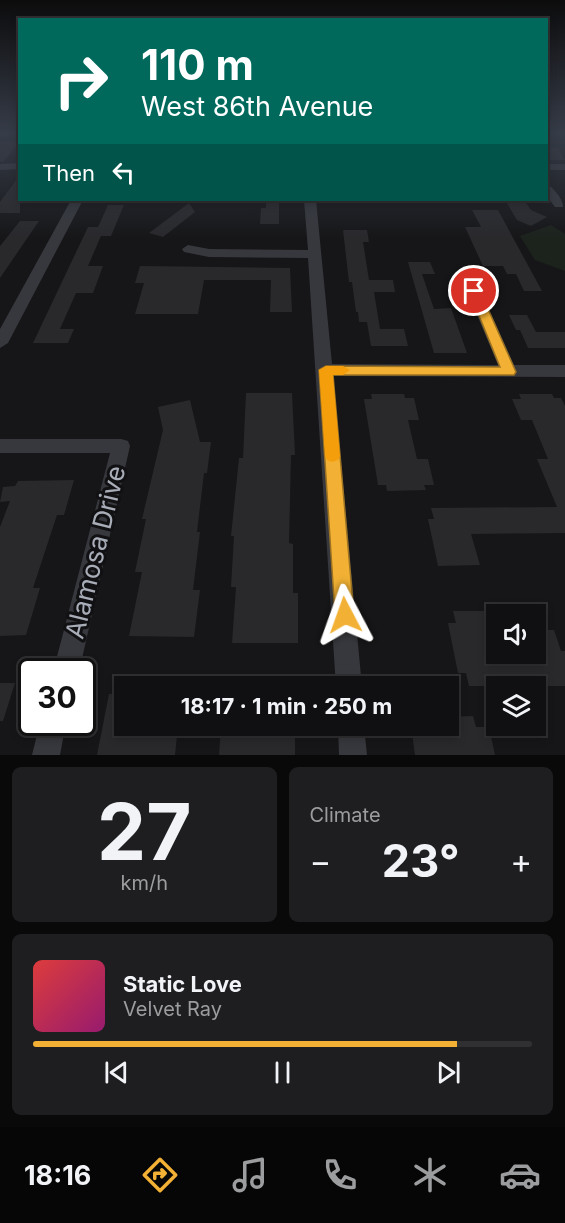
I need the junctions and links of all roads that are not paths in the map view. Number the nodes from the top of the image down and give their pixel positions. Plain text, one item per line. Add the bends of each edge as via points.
1 (548, 190) edge
2 (76, 201) edge
3 (310, 201) edge
4 (559, 205) dead end
5 (188, 249) dead end
6 (314, 254) junction
7 (474, 291) dead end
8 (0, 343) edge
9 (326, 370) junction
10 (565, 371) edge
11 (509, 372) junction
12 (0, 446) edge
13 (69, 658) edge
14 (348, 676) edge
15 (50, 736) edge
16 (352, 736) edge
17 (46, 755) edge
18 (353, 755) edge

1 - 4 street
2 - 8 street
3 - 6 street
5 - 6 street via 209,254
6 - 9 street
7 - 11 street
9 - 11 street
9 - 14 street
10 - 11 street
12 - 13 street, Alamosa Drive via 121,446
15 - 17 street
16 - 18 street

